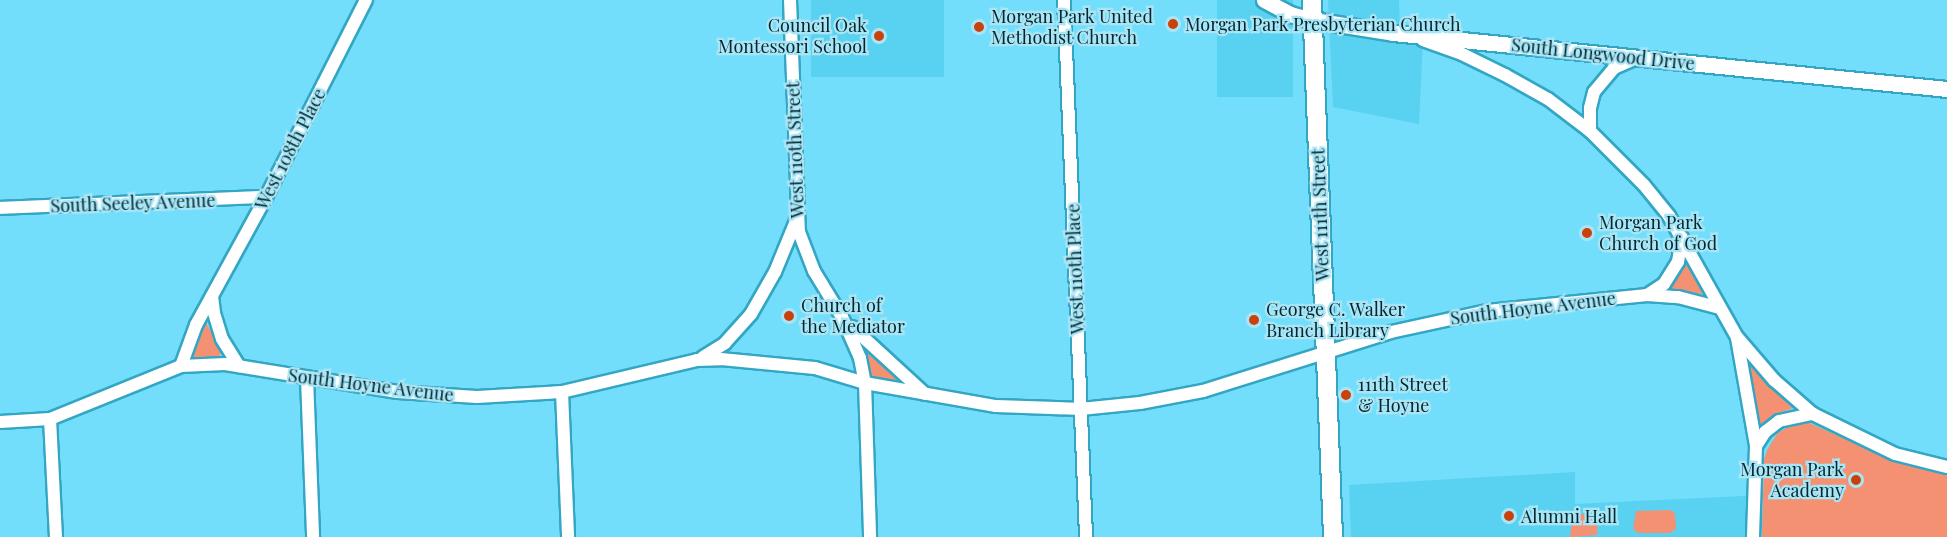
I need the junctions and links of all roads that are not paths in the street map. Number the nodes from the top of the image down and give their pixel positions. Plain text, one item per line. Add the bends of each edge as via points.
1 (366, 0) edge
2 (790, 0) edge
3 (1064, 0) edge
4 (1264, 0) edge
5 (1312, 0) edge
6 (1312, 20) junction
7 (1393, 33) junction
8 (1637, 57) junction
9 (1947, 89) edge
10 (1590, 131) junction
11 (266, 197) junction
12 (0, 208) edge
13 (797, 218) junction
14 (1682, 237) junction
15 (1647, 295) junction
16 (212, 296) junction
17 (1720, 308) junction
18 (842, 317) junction
19 (1737, 337) junction
20 (1326, 353) junction
21 (697, 360) junction
22 (181, 366) junction
23 (239, 366) junction
24 (307, 378) junction
25 (865, 383) junction
26 (562, 392) junction
27 (925, 394) junction
28 (1081, 408) junction
29 (1813, 414) junction
30 (50, 419) junction
31 (0, 422) edge
32 (1756, 447) junction
33 (1947, 467) edge
34 (56, 537) edge
35 (313, 537) edge
36 (568, 537) edge
37 (870, 537) edge
38 (1086, 537) edge
39 (1333, 537) edge
40 (1753, 537) edge

1 - 11 street, West 108th Place
2 - 13 street, West 110th Street
3 - 28 street, West 110th Place
4 - 6 street, South Longwood Drive
5 - 6 main road, West 111th Street
6 - 7 street, South Longwood Drive
6 - 20 main road, West 111th Street
7 - 8 street, South Longwood Drive
7 - 10 street via 1462,54 1505,75 1548,99
8 - 9 street, South Longwood Drive
8 - 10 street via 1614,68 1594,92
10 - 14 street via 1644,185
11 - 12 street, South Seeley Avenue
11 - 16 street, West 108th Place
13 - 18 street, West 110th Street via 811,263
13 - 21 street via 785,252 751,314 725,343
14 - 15 street via 1678,262 1664,284
14 - 17 street
15 - 17 street, South Hoyne Avenue via 1678,297
15 - 20 street, South Hoyne Avenue via 1477,312 1391,332
16 - 22 street, West 108th Place
16 - 23 street via 222,339
17 - 19 street
18 - 25 street, West 110th Street via 860,358
18 - 27 street
19 - 29 street via 1774,380
19 - 32 street
20 - 28 street, South Hoyne Avenue via 1186,396
20 - 39 main road, West 111th Street
21 - 25 street, South Hoyne Avenue via 815,368
21 - 26 street, South Hoyne Avenue
22 - 23 street, South Hoyne Avenue
22 - 30 street, South Hoyne Avenue
23 - 24 street, South Hoyne Avenue
24 - 26 street, South Hoyne Avenue via 398,392 477,398
24 - 35 street
25 - 27 street, South Hoyne Avenue
25 - 37 street, West 110th Street
26 - 36 street
27 - 28 street, South Hoyne Avenue via 996,406
28 - 38 street, West 110th Place
29 - 32 street via 1779,421 1765,432
29 - 33 street via 1895,454
30 - 31 street, South Hoyne Avenue
30 - 34 street
32 - 40 street

